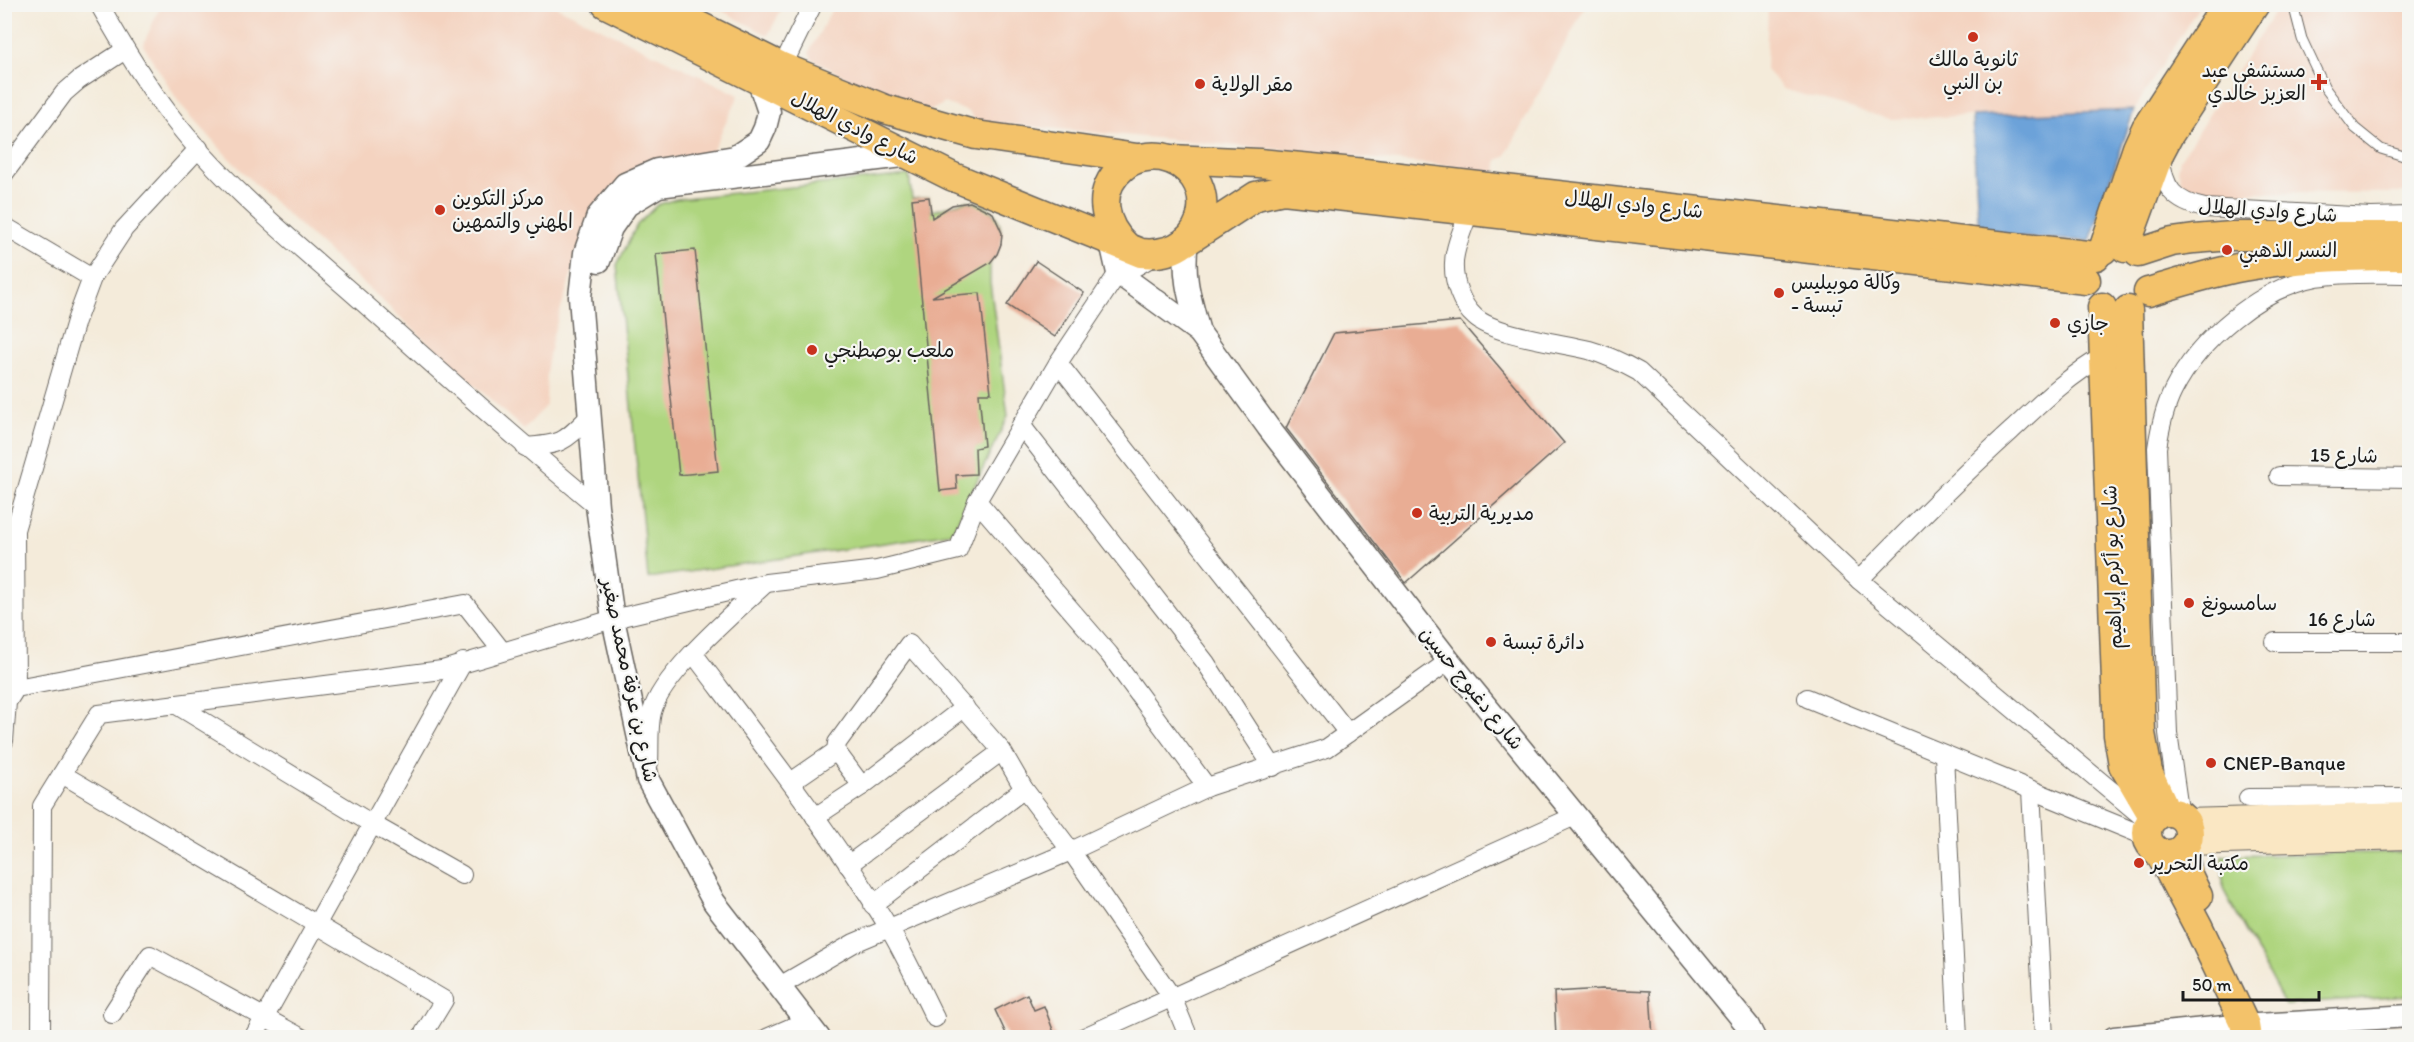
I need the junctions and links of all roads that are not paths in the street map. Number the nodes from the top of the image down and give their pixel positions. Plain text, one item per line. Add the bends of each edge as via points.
1 (99, 4) edge
2 (606, 4) edge
3 (655, 4) edge
4 (813, 4) edge
5 (2227, 4) edge
6 (2255, 4) edge
7 (2293, 4) edge
8 (125, 50) junction
9 (770, 73) junction
10 (199, 148) junction
11 (2160, 152) junction
12 (911, 155) junction
13 (1137, 158) junction
14 (2409, 158) edge
15 (1171, 159) junction
16 (4, 174) edge
17 (1474, 198) junction
18 (2409, 216) edge
19 (4, 226) edge
20 (1114, 236) junction
21 (2409, 236) edge
22 (1187, 241) junction
23 (1158, 254) junction
24 (2110, 257) junction
25 (2355, 257) junction
26 (2405, 268) edge
27 (1118, 273) junction
28 (2319, 277) junction
29 (92, 278) junction
30 (2126, 303) junction
31 (1199, 332) junction
32 (2104, 356) junction
33 (1058, 363) junction
34 (590, 416) junction
35 (1021, 425) junction
36 (525, 447) junction
37 (2279, 476) dead end
38 (2409, 478) edge
39 (977, 501) junction
40 (597, 506) junction
41 (1859, 580) junction
42 (766, 583) junction
43 (613, 619) junction
44 (2275, 642) dead end
45 (2409, 642) edge
46 (502, 651) junction
47 (693, 653) junction
48 (1449, 661) junction
49 (462, 662) junction
50 (16, 688) junction
51 (1807, 698) dead end
52 (175, 704) junction
53 (965, 707) junction
54 (1348, 733) junction
55 (4, 741) edge
56 (836, 751) junction
57 (1002, 751) junction
58 (1944, 754) junction
59 (1274, 767) junction
60 (62, 774) junction
61 (648, 780) junction
62 (791, 782) junction
63 (862, 786) junction
64 (1207, 787) junction
65 (1024, 789) junction
66 (2031, 790) junction
67 (2409, 797) edge
68 (2248, 798) dead end
69 (1575, 816) junction
70 (2409, 816) edge
71 (815, 817) junction
72 (372, 824) junction
73 (2168, 830) junction
74 (2409, 836) edge
75 (1071, 851) junction
76 (848, 865) junction
77 (462, 875) dead end
78 (873, 905) junction
79 (316, 924) junction
80 (889, 928) junction
81 (778, 987) junction
82 (1172, 997) junction
83 (112, 1014) dead end
84 (265, 1016) junction
85 (2409, 1016) edge
86 (935, 1018) dead end
87 (812, 1029) edge
88 (2252, 1031) edge
89 (41, 1038) edge
90 (253, 1038) edge
91 (302, 1038) edge
92 (421, 1038) edge
93 (767, 1038) edge
94 (1082, 1038) edge
95 (1190, 1038) edge
96 (1754, 1038) edge
97 (1958, 1038) edge
98 (2044, 1038) edge
99 (2114, 1038) edge

1 - 8 street
2 - 9 main road, شارع وادي الهلال
3 - 9 main road, شارع وادي الهلال
4 - 9 street
5 - 24 main road via 2136,148
6 - 11 main road
7 - 14 lane via 2302,39 2325,88 2355,128 2381,149
8 - 10 street via 171,116
8 - 16 street via 64,93
9 - 12 main road, شارع وادي الهلال
9 - 13 main road, شارع وادي الهلال via 976,135
9 - 34 street, شارع بن عرفة محمد صغير via 769,112 759,141 735,157 657,170 625,183 598,216 585,253 580,297
10 - 29 street via 124,229
10 - 36 street via 267,215
11 - 18 street, شارع وادي الهلال via 2168,188 2190,205
11 - 24 main road
12 - 20 main road, شارع وادي الهلال via 951,176
12 - 34 street, شارع بن عرفة محمد صغير via 658,186 627,205 611,228 599,259
13 - 15 main road
13 - 20 main road via 1113,177 1106,191 1104,206
15 - 17 main road, شارع وادي الهلال via 1259,163
15 - 22 main road via 1196,180 1202,196 1197,228
17 - 22 main road, شارع وادي الهلال via 1386,200 1275,191 1256,196
17 - 24 main road, شارع وادي الهلال
17 - 41 street via 1454,270 1461,299 1475,318 1502,330 1606,356 1639,372
19 - 29 street
20 - 23 main road via 1141,253
20 - 27 street
21 - 24 main road, شارع وادي الهلال via 2213,237
22 - 23 main road
22 - 31 street via 1187,290
23 - 27 street
24 - 30 main road via 2150,271
24 - 30 main road via 2088,290 2094,300
25 - 26 main road
25 - 28 street
25 - 30 main road via 2243,267 2206,275
26 - 28 street
27 - 31 street
27 - 33 street
28 - 73 street via 2293,283 2239,314 2195,358 2174,390 2161,421 2157,448
29 - 50 street via 15,530
30 - 32 main road, شارع بو أكرم إبراهيم
30 - 73 main road, شارع بو أكرم إبراهيم via 2141,733 2148,772
31 - 48 street, شارع دغبوج حسين
32 - 41 street via 2058,386 1963,474
32 - 73 main road, شارع بو أكرم إبراهيم via 2118,735 2123,765
33 - 35 street
33 - 54 street
34 - 36 street via 554,445
34 - 40 street, شارع بن عرفة محمد صغير
35 - 39 street
35 - 59 street via 1206,663
36 - 40 street
37 - 38 street, شارع 15
39 - 42 street via 958,550 877,570
39 - 64 street via 1109,654
40 - 43 street, شارع بن عرفة محمد صغير
41 - 73 street
42 - 43 street
42 - 47 street
43 - 46 street
43 - 61 street, شارع بن عرفة محمد صغير
44 - 45 street, شارع 16
46 - 49 street
46 - 50 street via 465,604
47 - 61 street via 667,684 652,711
47 - 62 street
48 - 54 street
48 - 69 street, شارع دغبوج حسين
49 - 52 street via 442,670
49 - 72 street
50 - 55 street via 7,702
51 - 58 street
52 - 60 street via 99,714
52 - 72 street
53 - 56 street via 909,644 837,743
53 - 57 street
53 - 63 street
54 - 59 street via 1327,748
56 - 62 street
56 - 63 street
57 - 65 street
57 - 76 street
58 - 66 street
58 - 97 street
59 - 64 street
60 - 79 street
60 - 89 street via 42,806
61 - 81 street, شارع بن عرفة محمد صغير via 714,902
62 - 71 street
63 - 71 street
64 - 75 street
65 - 75 street
65 - 78 street
66 - 73 street
66 - 98 street
67 - 68 street
69 - 82 street
69 - 96 street, شارع دغبوج حسين
70 - 73 main road
71 - 76 street
72 - 77 street
72 - 79 street
73 - 74 main road
73 - 88 main road via 2198,926
75 - 80 street
75 - 82 street
76 - 78 street
78 - 80 street
79 - 84 street
79 - 92 street via 444,1000
80 - 81 street
80 - 86 street
81 - 87 street, شارع بن عرفة محمد صغير
82 - 94 street
82 - 95 street
83 - 84 street via 150,955
84 - 90 street
84 - 91 street
85 - 88 street
87 - 93 street
88 - 99 street

